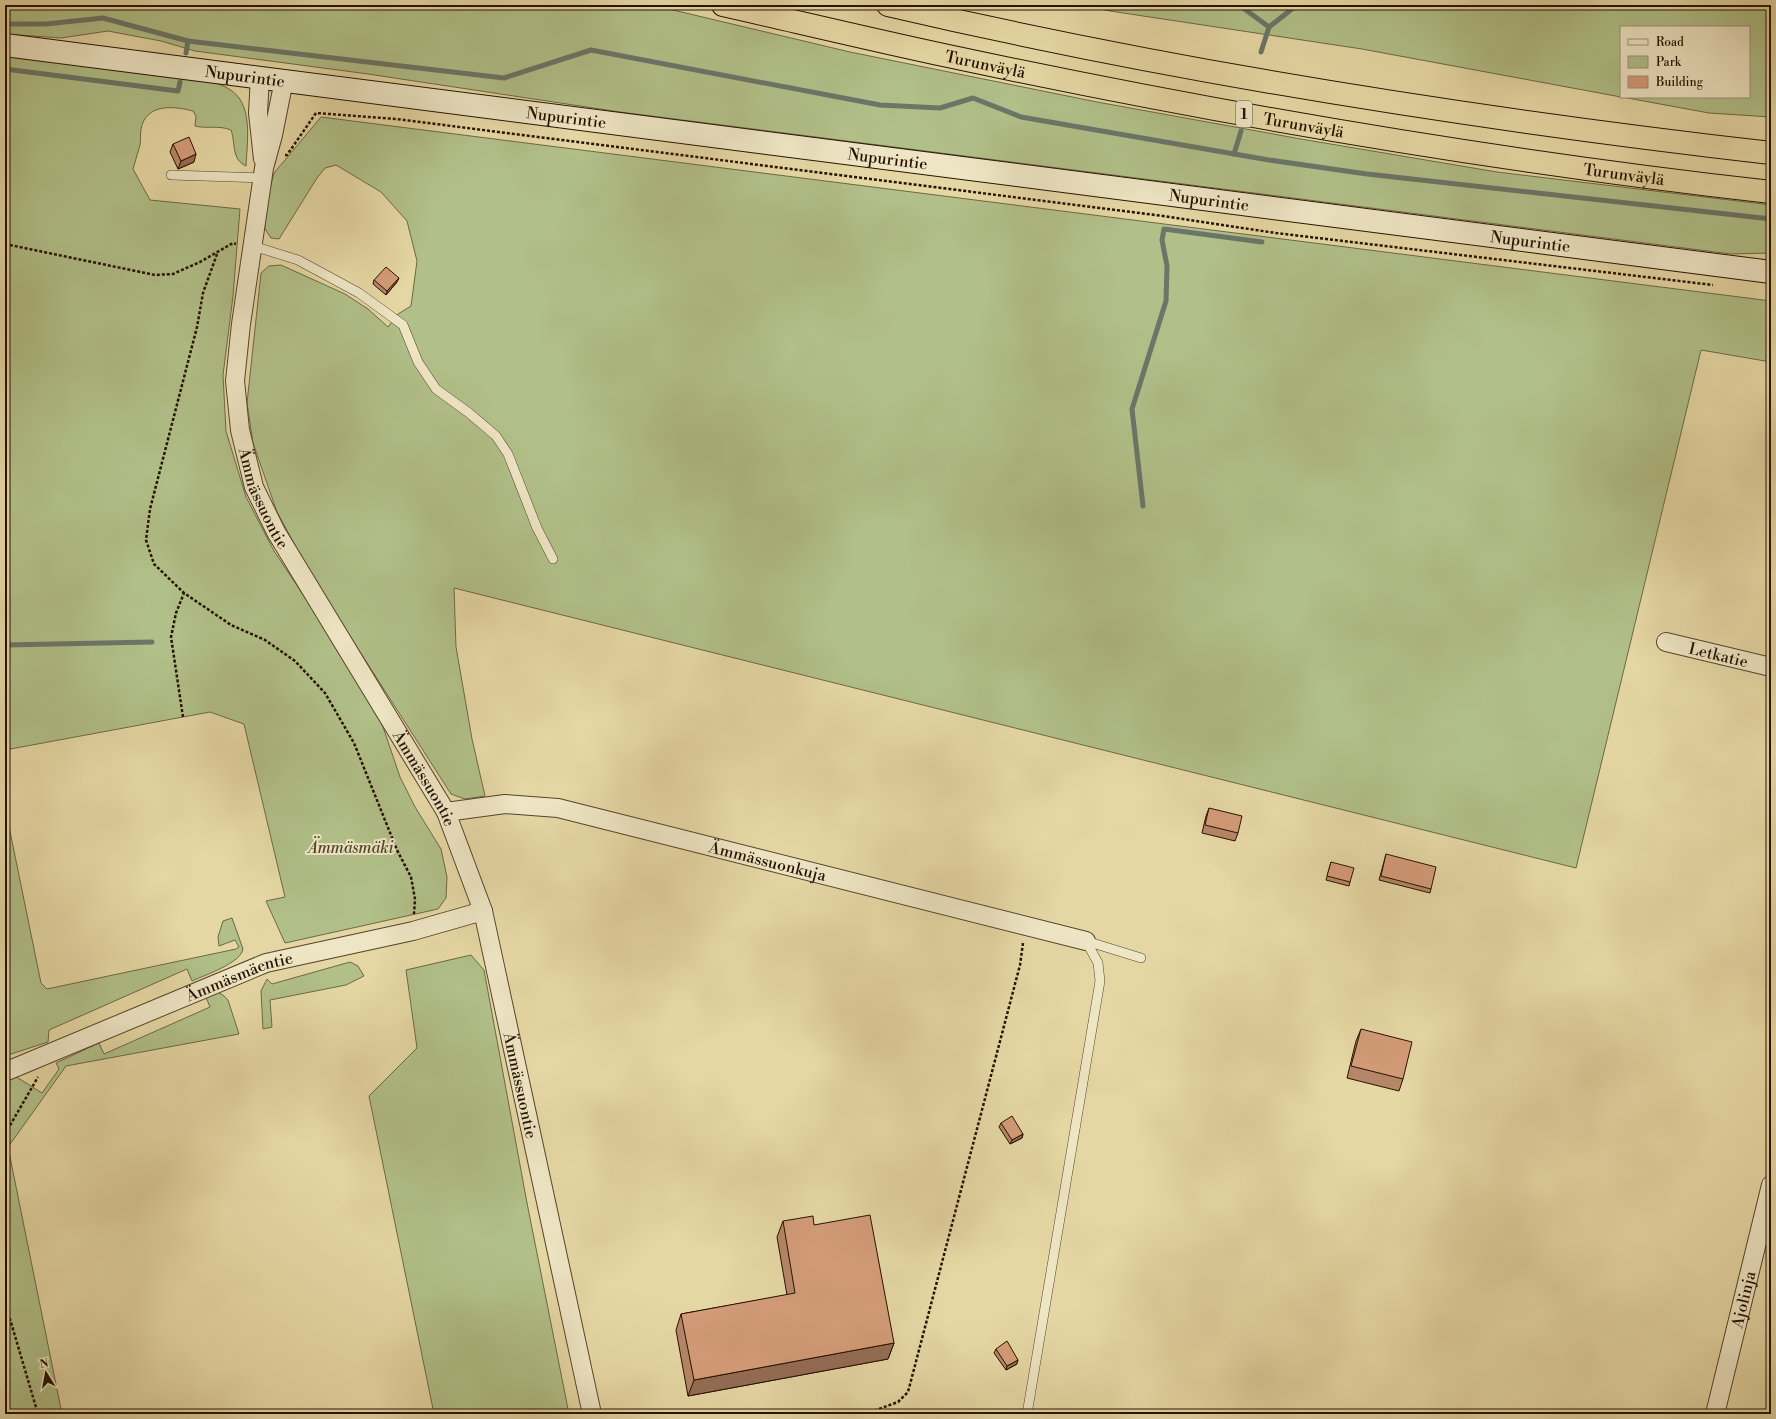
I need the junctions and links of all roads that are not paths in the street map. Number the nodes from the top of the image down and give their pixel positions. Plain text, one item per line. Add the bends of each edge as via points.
1 (723, 5) edge
2 (888, 5) edge
3 (5, 45) edge
4 (260, 77) junction
5 (284, 80) junction
6 (1771, 154) edge
7 (265, 167) junction
8 (171, 175) dead end
9 (1771, 192) edge
10 (253, 246) junction
11 (1771, 272) edge
12 (552, 559) dead end
13 (1666, 642) dead end
14 (1771, 667) edge
15 (446, 812) junction
16 (483, 911) junction
17 (1086, 941) junction
18 (1141, 958) dead end
19 (6, 1071) edge
20 (1771, 1185) edge
21 (592, 1414) edge
22 (1027, 1414) edge
23 (1715, 1414) edge

1 - 9 highway, Turunväylä / 1 via 946,56 1252,116 1520,160
2 - 6 highway, 1 via 1115,53 1247,77 1525,122
3 - 4 main road, Nupurintie
4 - 5 main road, Nupurintie
4 - 7 street, Ämmässuontie via 258,113
5 - 7 street, Ämmässuontie
5 - 11 main road, Nupurintie
7 - 8 lane
7 - 10 street, Ämmässuontie
10 - 12 lane via 298,260 359,293 403,325 418,362 436,389 470,413 496,436 508,454
10 - 15 street, Ämmässuontie via 235,381 240,430 254,487 276,532
13 - 14 street, Letkatie
15 - 16 street, Ämmässuontie
15 - 17 street, Ämmässuonkuja via 505,804 558,808
16 - 19 street, Ämmäsmäentie via 413,931 266,963
16 - 21 street, Ämmässuontie
17 - 18 lane
17 - 22 lane via 1098,963 1100,981
20 - 23 street, Ajolinja

